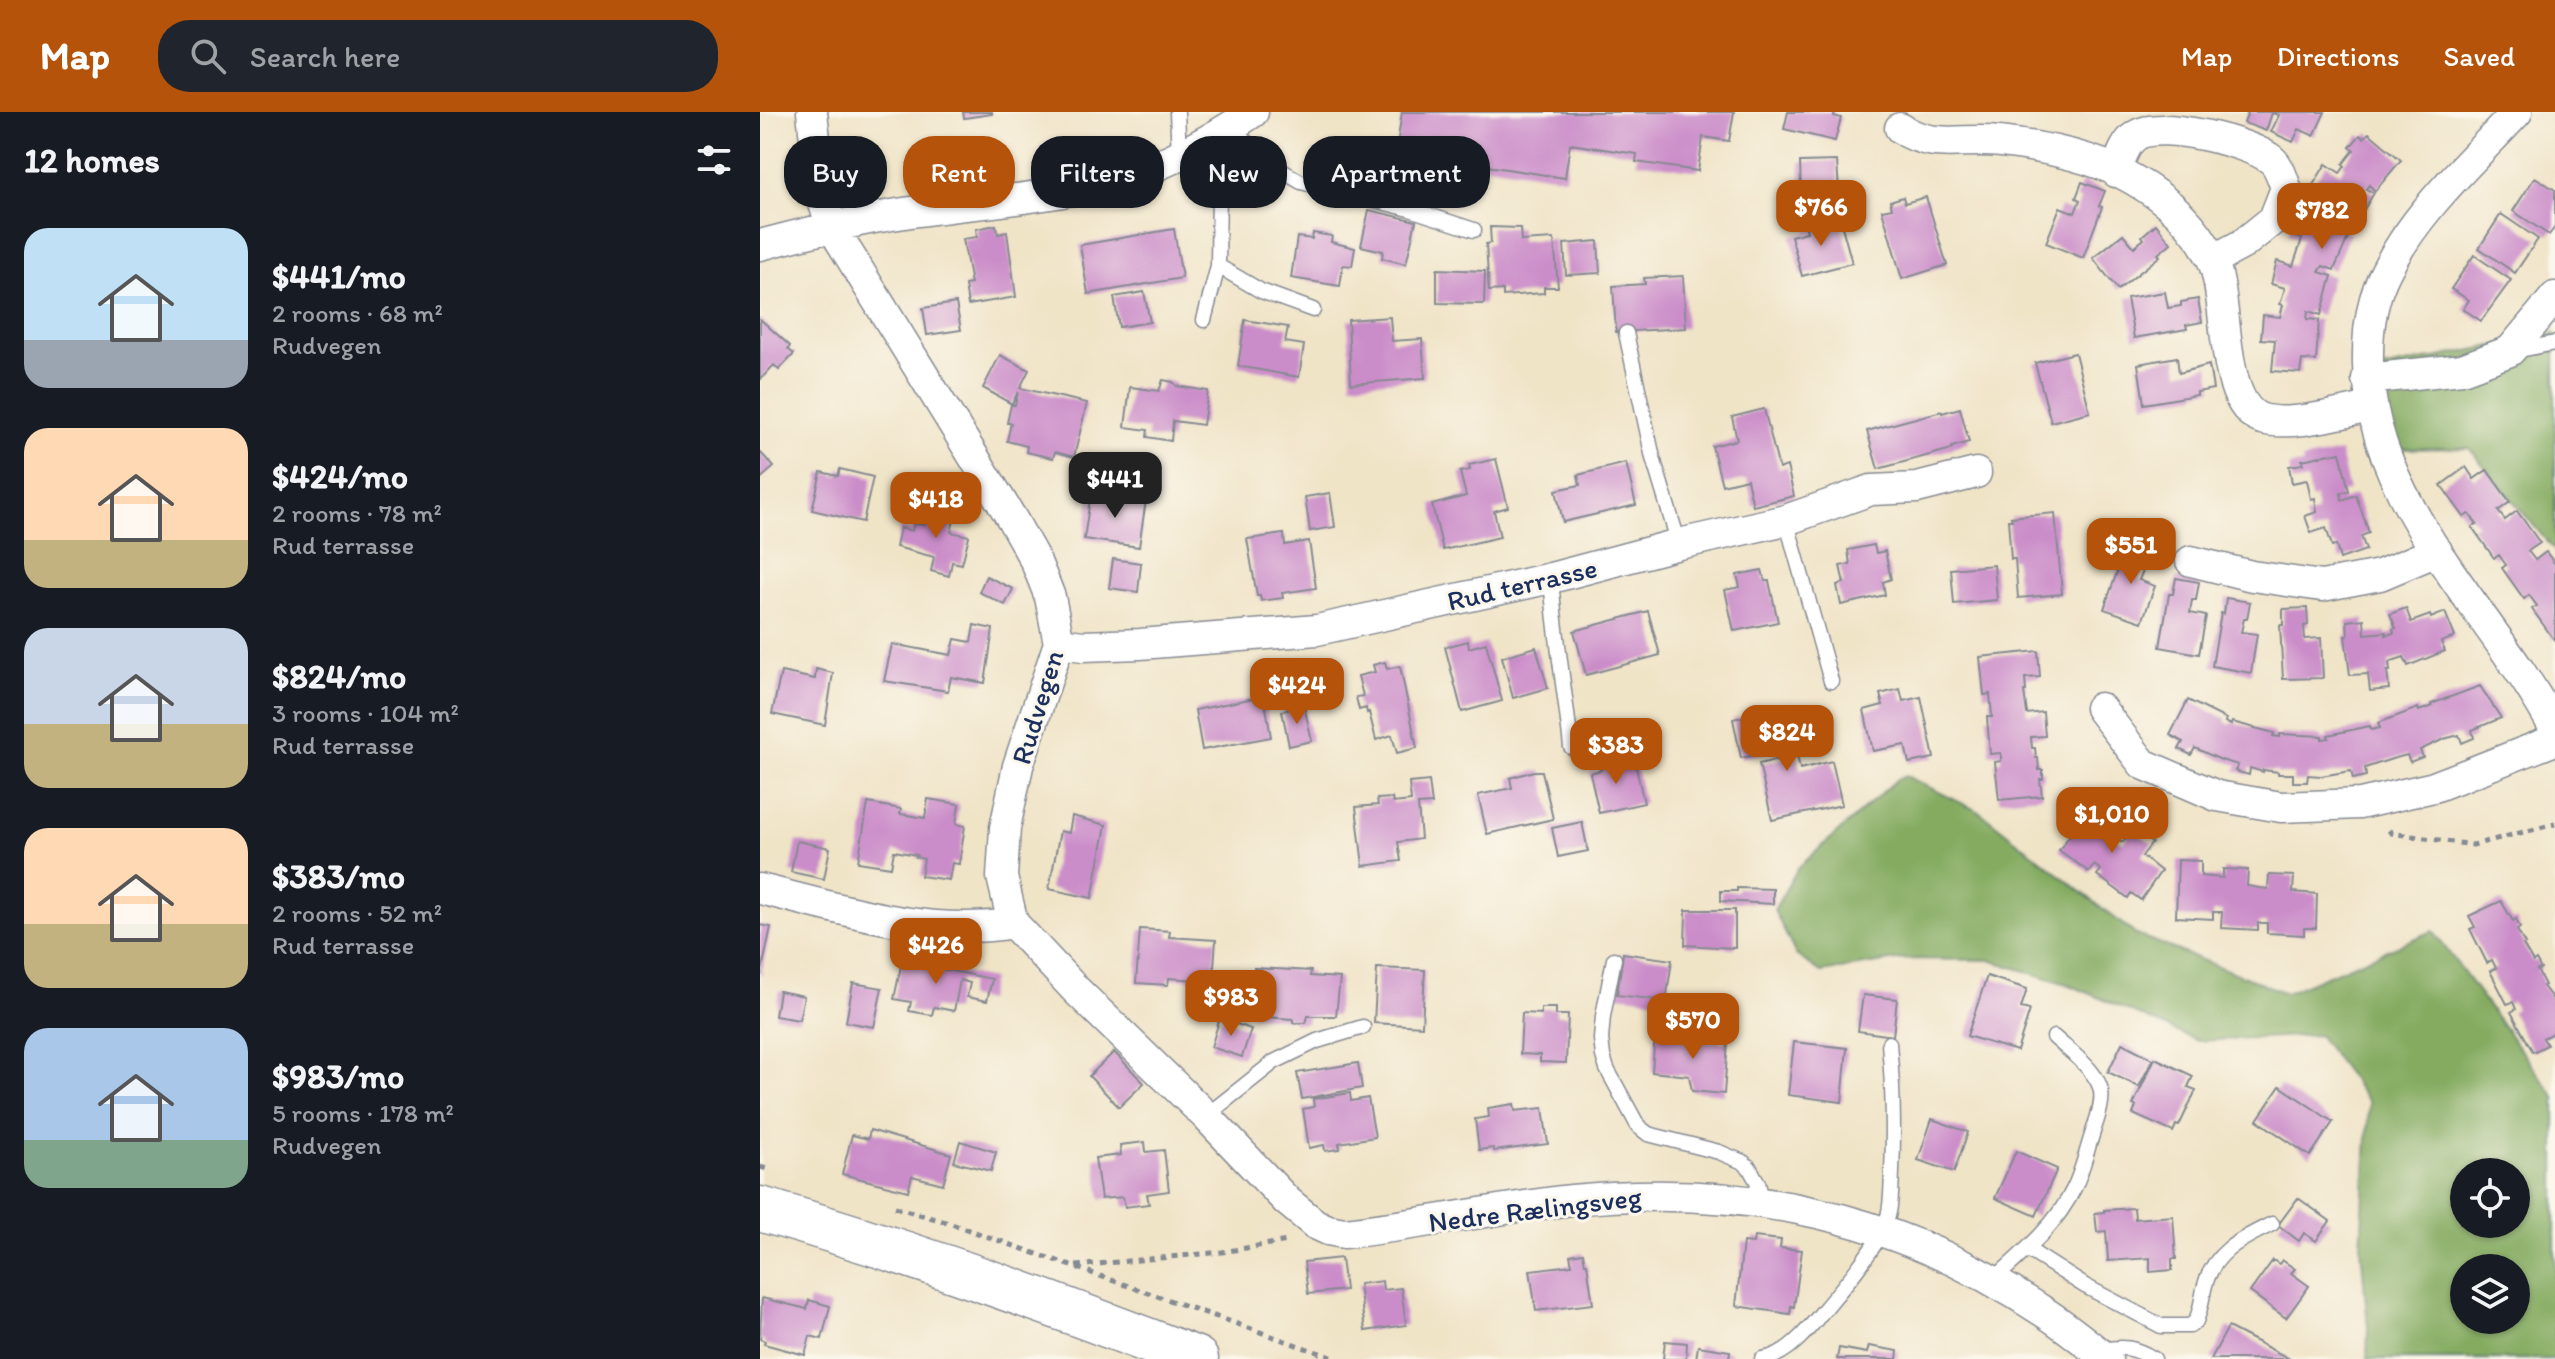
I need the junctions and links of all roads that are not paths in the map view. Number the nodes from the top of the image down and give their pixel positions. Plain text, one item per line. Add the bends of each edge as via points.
1 (812, 112) edge
2 (1177, 112) edge
3 (2517, 112) edge
4 (1242, 120) edge
5 (1900, 128) dead end
6 (1186, 136) edge
7 (1215, 136) edge
8 (1180, 155) edge
9 (2116, 172) junction
10 (1219, 208) edge
11 (832, 227) junction
12 (1474, 230) dead end
13 (760, 245) edge
14 (2213, 260) junction
15 (1218, 266) junction
16 (2555, 297) edge
17 (1313, 310) dead end
18 (1204, 320) dead end
19 (1626, 333) dead end
20 (2555, 343) edge
21 (2510, 351) junction
22 (2369, 393) junction
23 (1976, 473) dead end
24 (1786, 520) junction
25 (1679, 544) junction
26 (2437, 551) junction
27 (2191, 561) dead end
28 (1551, 578) junction
29 (1059, 643) junction
30 (1831, 681) dead end
31 (2100, 708) dead end
32 (2555, 729) edge
33 (2555, 740) edge
34 (1571, 747) dead end
35 (760, 889) edge
36 (1013, 923) junction
37 (1614, 959) dead end
38 (1363, 1027) dead end
39 (2054, 1037) dead end
40 (1889, 1043) dead end
41 (1206, 1116) junction
42 (1762, 1201) junction
43 (760, 1209) edge
44 (2272, 1224) dead end
45 (1328, 1230) joint
46 (1883, 1231) junction
47 (2027, 1249) junction
48 (1992, 1281) junction
49 (2102, 1355) edge
50 (1196, 1359) edge
51 (1762, 1359) edge
52 (2154, 1359) edge

1 - 11 street, Rudvegen via 821,195
2 - 6 lane
3 - 22 street via 2414,225 2384,273 2368,325
4 - 7 street
4 - 12 lane via 1267,162 1301,182
5 - 9 street via 1912,136 1952,144 1997,141 2045,149
8 - 11 street via 1075,189
9 - 14 street via 2170,205 2199,235
9 - 14 street via 2122,153 2137,135 2159,130 2248,146 2275,162 2286,188 2274,219
10 - 15 lane
11 - 13 street
11 - 29 street, Rudvegen via 1036,562
14 - 22 street via 2234,387 2244,409 2263,419 2303,420
15 - 17 lane via 1261,291
15 - 18 lane
16 - 21 street
19 - 25 lane via 1653,458
20 - 21 lane
21 - 22 street
22 - 26 street via 2393,471
23 - 24 street, Rud terrasse via 1917,488 1871,490
24 - 25 street, Rud terrasse
24 - 30 lane
25 - 28 street, Rud terrasse
26 - 27 street via 2380,575 2322,586
26 - 32 street
28 - 29 street, Rud terrasse via 1317,630 1140,644
28 - 34 lane
29 - 36 street, Rudvegen via 1018,766 1005,828 1002,877
31 - 33 street via 2143,764 2217,796 2281,807 2360,804 2434,787
35 - 36 street via 935,926
36 - 41 street, Rudvegen
37 - 42 lane via 1603,1016 1603,1056 1638,1126 1648,1134 1743,1162 1758,1183
38 - 41 lane via 1274,1062
39 - 47 lane via 2090,1070 2102,1096 2075,1186
40 - 46 lane via 1894,1128 1890,1210
41 - 45 street, Rudvegen via 1287,1201
42 - 45 street, Nedre Rælingsveg via 1662,1195 1572,1200 1344,1233
42 - 46 street, Nedre Rælingsveg via 1815,1210
43 - 50 main road via 934,1262
44 - 47 lane via 2219,1255 2190,1326 2161,1326
46 - 48 street, Nedre Rælingsveg
46 - 51 lane via 1817,1319 1782,1352
47 - 48 lane
48 - 49 street, Nedre Rælingsveg
49 - 52 lane via 2118,1347

